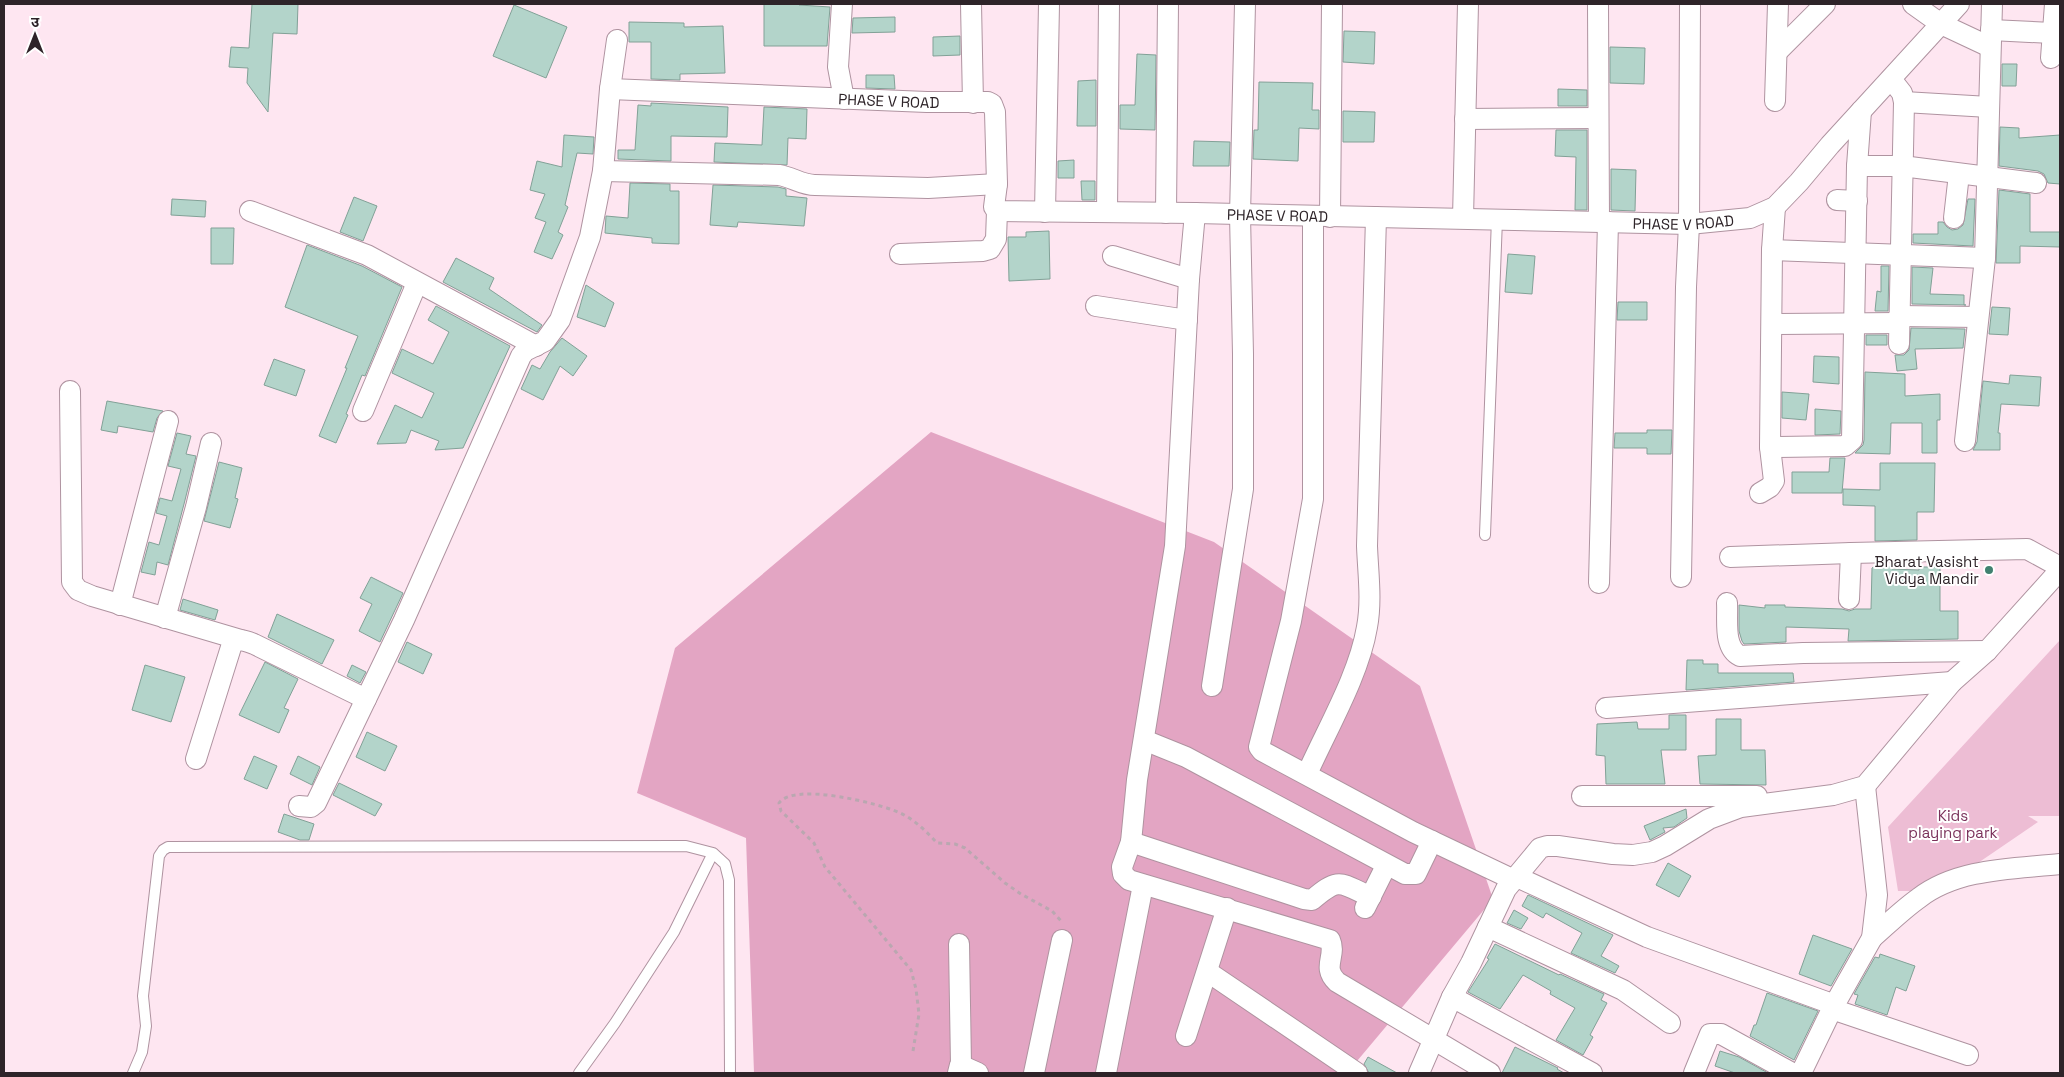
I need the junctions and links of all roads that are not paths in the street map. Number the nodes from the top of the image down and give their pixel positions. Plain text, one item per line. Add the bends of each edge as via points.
1 (842, 4) edge
2 (971, 4) edge
3 (1049, 4) edge
4 (1109, 4) edge
5 (1168, 4) edge
6 (1245, 4) edge
7 (1332, 4) edge
8 (1468, 4) edge
9 (1598, 4) edge
10 (1690, 4) edge
11 (1778, 4) edge
12 (1825, 4) edge
13 (1913, 4) edge
14 (1959, 4) edge
15 (1992, 4) edge
16 (2054, 4) edge
17 (1941, 24) junction
18 (2055, 35) edge
19 (1991, 38) junction
20 (617, 40) dead end
21 (1777, 52) junction
22 (2050, 58) dead end
23 (1891, 79) junction
24 (610, 89) junction
25 (844, 99) junction
26 (1775, 101) dead end
27 (1904, 102) junction
28 (972, 103) junction
29 (1989, 107) junction
30 (1861, 111) junction
31 (1597, 118) junction
32 (1465, 119) junction
33 (1857, 166) junction
34 (1902, 166) junction
35 (603, 172) junction
36 (1959, 174) junction
37 (1988, 177) junction
38 (2036, 183) dead end
39 (997, 184) junction
40 (1837, 200) dead end
41 (1857, 201) junction
42 (1775, 207) junction
43 (250, 211) dead end
44 (997, 211) junction
45 (1045, 212) junction
46 (1107, 212) junction
47 (1166, 213) junction
48 (1195, 213) junction
49 (1240, 214) junction
50 (1321, 216) junction
51 (1376, 217) junction
52 (1463, 218) junction
53 (1954, 218) dead end
54 (1497, 219) junction
55 (1604, 221) junction
56 (1689, 224) junction
57 (1772, 250) junction
58 (1856, 253) junction
59 (900, 254) dead end
60 (1900, 255) junction
61 (1113, 256) dead end
62 (1985, 258) junction
63 (1189, 279) junction
64 (417, 283) junction
65 (1096, 306) dead end
66 (1978, 317) junction
67 (1187, 320) junction
68 (1899, 320) junction
69 (1772, 324) junction
70 (1854, 324) junction
71 (1899, 344) dead end
72 (536, 346) junction
73 (70, 391) dead end
74 (363, 412) dead end
75 (168, 421) dead end
76 (1965, 441) dead end
77 (211, 443) dead end
78 (1770, 447) junction
79 (1760, 493) dead end
80 (1485, 535) dead end
81 (1851, 553) junction
82 (1730, 558) dead end
83 (2060, 569) edge
84 (1681, 577) dead end
85 (1599, 583) dead end
86 (1850, 599) dead end
87 (1726, 603) dead end
88 (120, 605) junction
89 (165, 618) junction
90 (241, 640) junction
91 (1987, 651) junction
92 (1952, 682) junction
93 (1212, 686) dead end
94 (366, 699) junction
95 (1606, 708) dead end
96 (1144, 740) junction
97 (196, 759) dead end
98 (1307, 774) junction
99 (1865, 786) junction
100 (1582, 796) dead end
101 (1833, 796) junction
102 (299, 806) dead end
103 (1432, 841) junction
104 (1131, 842) junction
105 (713, 853) junction
106 (2060, 864) edge
107 (1386, 866) junction
108 (1515, 879) junction
109 (1143, 884) junction
110 (1227, 908) junction
111 (1488, 927) junction
112 (1872, 938) junction
113 (1062, 940) road end
114 (959, 944) dead end
115 (1208, 972) junction
116 (1452, 997) junction
117 (1834, 1007) junction
118 (1670, 1023) dead end
119 (1186, 1036) dead end
120 (1433, 1039) junction
121 (1968, 1055) dead end
122 (966, 1070) edge
123 (132, 1073) edge
124 (579, 1073) edge
125 (730, 1073) edge
126 (1034, 1073) edge
127 (1106, 1073) edge
128 (1357, 1073) edge
129 (1420, 1073) edge
130 (1490, 1073) edge
131 (1592, 1073) edge
132 (1694, 1073) edge
133 (1792, 1073) edge
134 (1801, 1073) edge

1 - 25 street via 838,67
2 - 28 street
3 - 45 street
4 - 46 street
5 - 47 street
6 - 49 street
7 - 50 street
8 - 32 street
9 - 31 street
10 - 56 street
11 - 21 street
12 - 21 street
13 - 17 street
14 - 17 street, PHASE V ROAD
15 - 19 street
16 - 18 street
17 - 19 street
17 - 23 street, PHASE V ROAD
18 - 19 street
18 - 22 street
19 - 29 street
20 - 24 street
21 - 26 street
23 - 27 street via 1902,93
23 - 30 street, PHASE V ROAD
24 - 25 street, PHASE V ROAD
24 - 35 street
25 - 28 street, PHASE V ROAD
27 - 29 street
27 - 34 street
28 - 39 street, PHASE V ROAD via 988,102 995,112
29 - 37 street
30 - 33 street
30 - 42 street, PHASE V ROAD
31 - 32 street
31 - 55 street
32 - 52 street
33 - 34 street
33 - 41 street
34 - 36 street
34 - 60 street
35 - 39 street via 779,175 815,185 928,188
35 - 72 street via 590,236 560,320 549,337
36 - 37 street
36 - 53 street
37 - 38 street
37 - 62 street
39 - 44 street, PHASE V ROAD via 994,207
40 - 41 street
41 - 58 street
42 - 56 street, PHASE V ROAD via 1750,218
42 - 57 street
43 - 64 street via 367,255
44 - 45 street, PHASE V ROAD
44 - 59 street via 996,239 990,249
45 - 46 street, PHASE V ROAD
46 - 47 street, PHASE V ROAD
47 - 48 street, PHASE V ROAD
48 - 49 street, PHASE V ROAD
48 - 63 street
49 - 50 street, PHASE V ROAD
49 - 93 street via 1243,489
50 - 51 street, PHASE V ROAD
50 - 98 street via 1313,499 1291,620 1259,744 1262,751
51 - 52 street, PHASE V ROAD
51 - 98 street via 1366,546 1370,595 1367,628 1352,675
52 - 54 street, PHASE V ROAD
54 - 55 street, PHASE V ROAD
54 - 80 lane
55 - 56 street, PHASE V ROAD
55 - 85 street
56 - 84 street
57 - 58 street
57 - 69 street
58 - 60 street
58 - 70 street
60 - 62 street
60 - 68 street
61 - 63 street
62 - 66 street
63 - 67 street
64 - 72 street
64 - 74 street
65 - 67 street
66 - 68 street
66 - 76 street
67 - 96 street via 1175,546
68 - 70 street
68 - 71 street
69 - 70 street
69 - 78 street
70 - 78 street via 1853,436 1850,443 1845,446
72 - 94 street via 521,356
73 - 88 street via 72,582 78,590
75 - 88 street
77 - 89 street
78 - 79 street via 1774,482
81 - 82 street
81 - 83 street via 2026,549
81 - 86 street
83 - 91 street
87 - 91 street via 1729,643 1735,654 1740,656
88 - 89 street
89 - 90 street
90 - 94 street
90 - 97 street via 232,644
91 - 92 street
92 - 95 street
92 - 99 street
94 - 102 street via 316,803 311,807
96 - 104 street
96 - 107 street via 1186,757
98 - 103 street
99 - 101 street
99 - 112 street via 1877,895
100 - 101 street
101 - 108 street via 1741,807 1709,820 1652,852 1623,854 1547,846 1540,848
103 - 107 street via 1416,874 1405,874
103 - 108 street
104 - 107 street via 1312,900 1338,883 1368,903
104 - 109 street via 1123,874 1129,880
105 - 123 lane via 686,846 168,847 159,856 143,996 146,1026 142,1052
105 - 124 lane via 674,932
105 - 125 lane via 726,864 729,880
106 - 112 street via 1985,872 1952,880 1920,896
108 - 111 street
108 - 117 street via 1647,937
109 - 110 street
109 - 127 street
110 - 115 street
110 - 120 street via 1330,940 1330,976
111 - 116 street
111 - 118 street via 1622,990
112 - 117 street
113 - 126 street
114 - 122 street
115 - 119 street
115 - 128 street
116 - 120 street
116 - 131 street
117 - 121 street
117 - 134 street
120 - 129 street
120 - 130 street
132 - 133 street via 1710,1034 1716,1033

